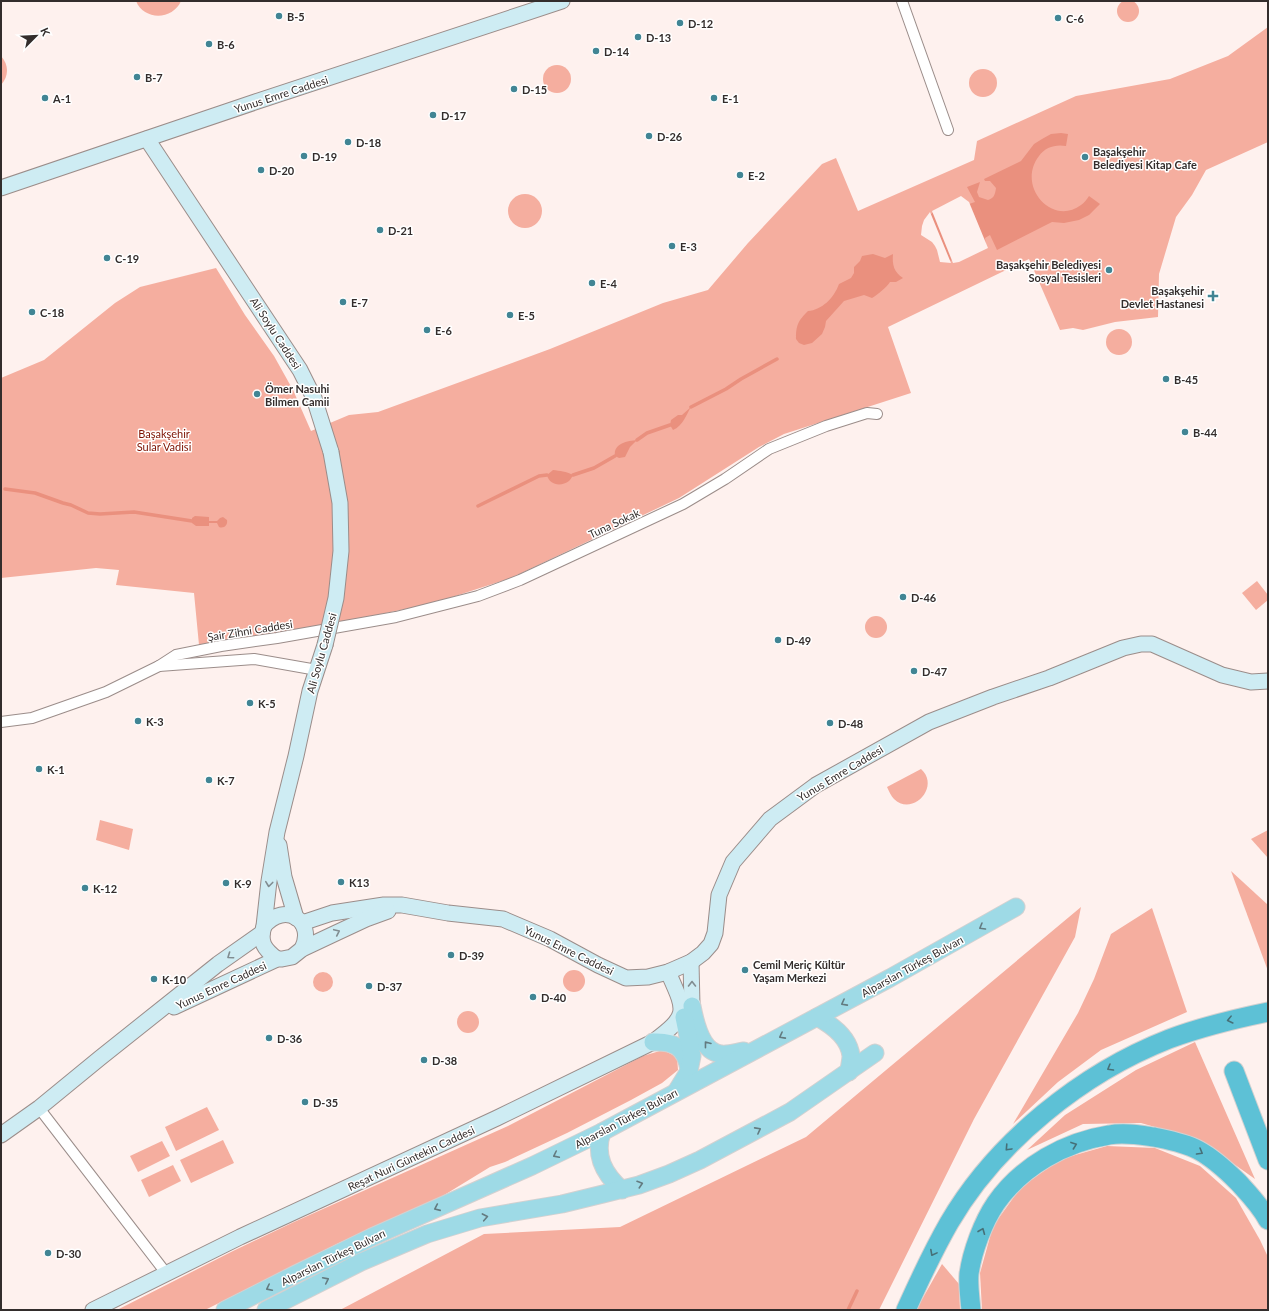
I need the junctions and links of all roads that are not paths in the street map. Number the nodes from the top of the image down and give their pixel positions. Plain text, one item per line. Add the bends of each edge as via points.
1 (562, 1) edge
2 (902, 1) edge
3 (948, 130) dead end
4 (147, 139) junction
5 (1, 188) edge
6 (877, 414) dead end
7 (347, 626) joint
8 (160, 666) junction
9 (317, 670) junction
10 (1268, 681) edge
11 (1, 722) edge
12 (277, 832) junction
13 (402, 905) junction
14 (1016, 907) dead end
15 (299, 920) junction
16 (263, 930) junction
17 (302, 949) junction
18 (277, 959) junction
19 (691, 962) junction
20 (668, 972) junction
21 (687, 1008) junction
22 (1268, 1012) edge
23 (817, 1017) junction
24 (150, 1019) junction
25 (653, 1042) junction
26 (756, 1050) junction
27 (875, 1053) dead end
28 (689, 1071) junction
29 (1234, 1071) dead end
30 (849, 1072) junction
31 (676, 1092) junction
32 (39, 1108) junction
33 (602, 1132) junction
34 (1, 1135) edge
35 (1268, 1160) edge
36 (622, 1190) junction
37 (1268, 1220) edge
38 (166, 1273) junction
39 (94, 1310) edge
40 (226, 1310) edge
41 (266, 1310) edge
42 (906, 1310) edge
43 (971, 1310) edge

1 - 4 street, Yunus Emre Caddesi
2 - 3 street
4 - 5 street, Yunus Emre Caddesi
4 - 9 street, Ali Soylu Caddesi, bridge via 300,370 314,398 331,452 340,503 341,551 336,598
6 - 7 street, Tuna Sokak via 867,413 826,426 769,449 683,504 520,580 478,596 396,617
7 - 8 street, Şair Zihni Caddesi via 214,647 176,656
8 - 9 street, Şair Zihni Caddesi via 254,659
8 - 11 street, Şair Zihni Caddesi via 106,692 32,718
9 - 12 street, Ali Soylu Caddesi
10 - 19 street, Yunus Emre Caddesi via 1251,682 1222,675 1152,644 1141,644 1123,648 929,722 816,785 770,819 733,862 719,895 715,933 711,944
12 - 15 street, Ali Soylu Caddesi via 284,877
12 -> 16 street, Ali Soylu Caddesi
13 - 15 street, Yunus Emre Caddesi via 384,905
17 -> 13 street, Yunus Emre Caddesi
13 - 20 street, Yunus Emre Caddesi via 503,919 550,939 626,978 648,977
14 -> 23 main road, Alparslan Türkeş Bulvarı
15 - 16 street, Yunus Emre Caddesi via 283,914 269,920
15 - 17 street via 306,936 306,943
16 - 18 street via 262,941 265,948
16 -> 24 street, Yunus Emre Caddesi
17 - 18 street, Yunus Emre Caddesi via 292,957
18 - 24 street, Yunus Emre Caddesi
19 - 20 street, Yunus Emre Caddesi
21 -> 19 street
20 - 21 street
21 - 25 street, Reşat Nuri Güntekin Caddesi via 672,1028
26 -> 21 main road via 722,1054 713,1052 700,1036
21 - 28 main road via 692,1050
22 -> 42 highway via 1194,1030 1134,1055 1071,1093 1041,1116 1016,1138 968,1194 949,1222
23 -> 26 main road, Alparslan Türkeş Bulvarı
23 - 30 main road via 836,1029 846,1040 851,1056
24 - 32 street, Yunus Emre Caddesi
25 - 28 main road via 664,1042 681,1050
25 - 38 street, Reşat Nuri Güntekin Caddesi
26 - 31 main road, Alparslan Türkeş Bulvarı
27 - 30 main road, Alparslan Türkeş Bulvarı
28 - 31 main road
29 - 35 highway
36 -> 30 main road, Alparslan Türkeş Bulvarı via 700,1160 790,1112
31 - 33 main road, Alparslan Türkeş Bulvarı
32 - 34 street, Yunus Emre Caddesi
32 - 38 street
33 - 36 main road via 598,1153 605,1171
33 -> 40 main road, Alparslan Türkeş Bulvarı via 372,1237
41 -> 36 main road, Alparslan Türkeş Bulvarı via 361,1262 427,1234 480,1218 562,1204
43 -> 37 highway via 969,1274 982,1229 995,1204 1020,1176 1038,1162 1058,1151 1086,1141 1110,1135 1141,1135 1170,1140 1197,1149 1223,1167 1262,1209
38 - 39 street, Reşat Nuri Güntekin Caddesi

